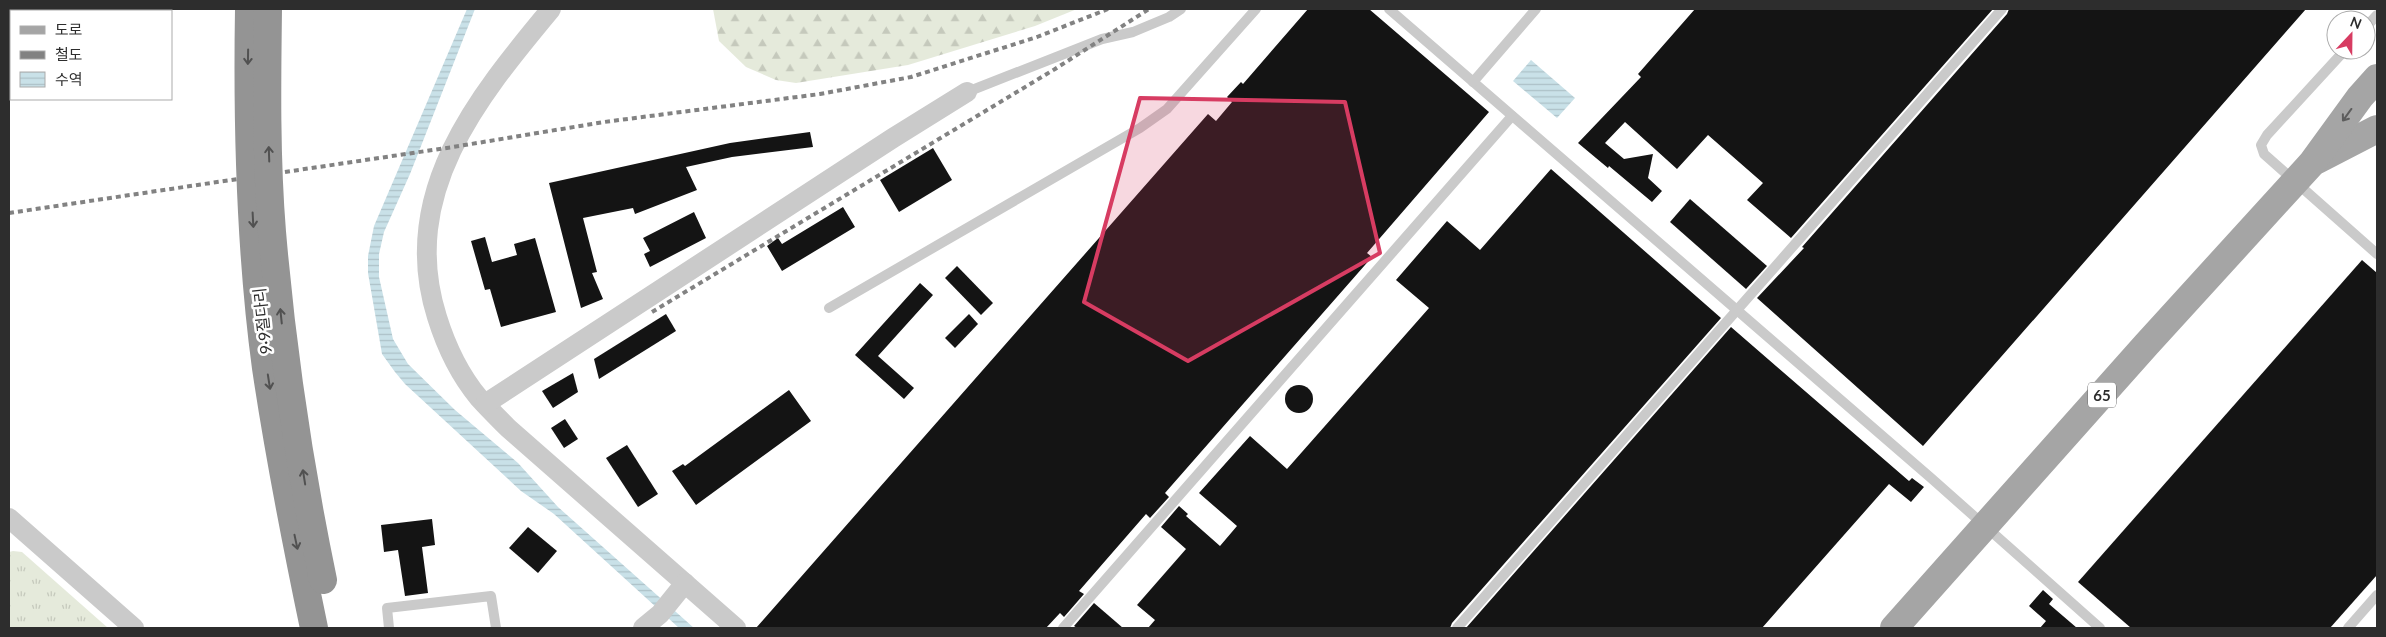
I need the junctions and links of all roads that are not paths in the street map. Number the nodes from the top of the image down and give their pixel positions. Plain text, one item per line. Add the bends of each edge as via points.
1 (248, 9) edge
2 (268, 9) edge
3 (551, 9) edge
4 (1181, 9) edge
5 (1256, 9) edge
6 (1389, 9) edge
7 (1536, 9) edge
8 (2002, 9) edge
9 (2336, 60) edge
10 (1479, 76) junction
11 (2377, 78) edge
12 (967, 92) joint
13 (1512, 116) junction
14 (2377, 129) edge
15 (2303, 173) junction
16 (2377, 254) edge
17 (829, 308) dead end
18 (1736, 310) junction
19 (485, 404) junction
20 (10, 522) edge
21 (1983, 526) junction
22 (685, 583) junction
23 (2377, 595) edge
24 (134, 628) edge
25 (314, 628) edge
26 (333, 628) edge
27 (389, 628) edge
28 (496, 628) edge
29 (643, 628) edge
30 (736, 628) edge
31 (1063, 628) edge
32 (1457, 628) edge
33 (1894, 628) edge
34 (2100, 628) edge
35 (2348, 628) edge

1 -> 25 highway, 9·9절다리, bridge via 253,233 266,366 289,513
26 -> 2 highway, 9·9절다리, bridge via 309,512 286,366 272,231 267,108
3 - 19 street via 481,98 441,173 430,208 426,272 432,304 456,364
4 - 12 lane via 1133,32 1102,39
5 - 17 lane via 1167,109 1140,128
6 - 10 lane
7 - 10 lane
8 - 18 lane
9 - 15 lane via 2261,145 2264,154
10 - 13 lane
11 -> 15 main road, 65
12 - 19 street
13 - 18 lane
13 - 31 lane
14 - 15 main road, 65
15 - 16 lane
15 - 21 main road, 65
18 - 21 lane
18 - 32 lane
19 - 22 street via 508,428
20 - 24 street
21 - 33 main road, 65
21 - 34 lane
22 - 29 street
22 - 30 street
23 - 35 lane
27 - 28 lane via 387,608 491,596

